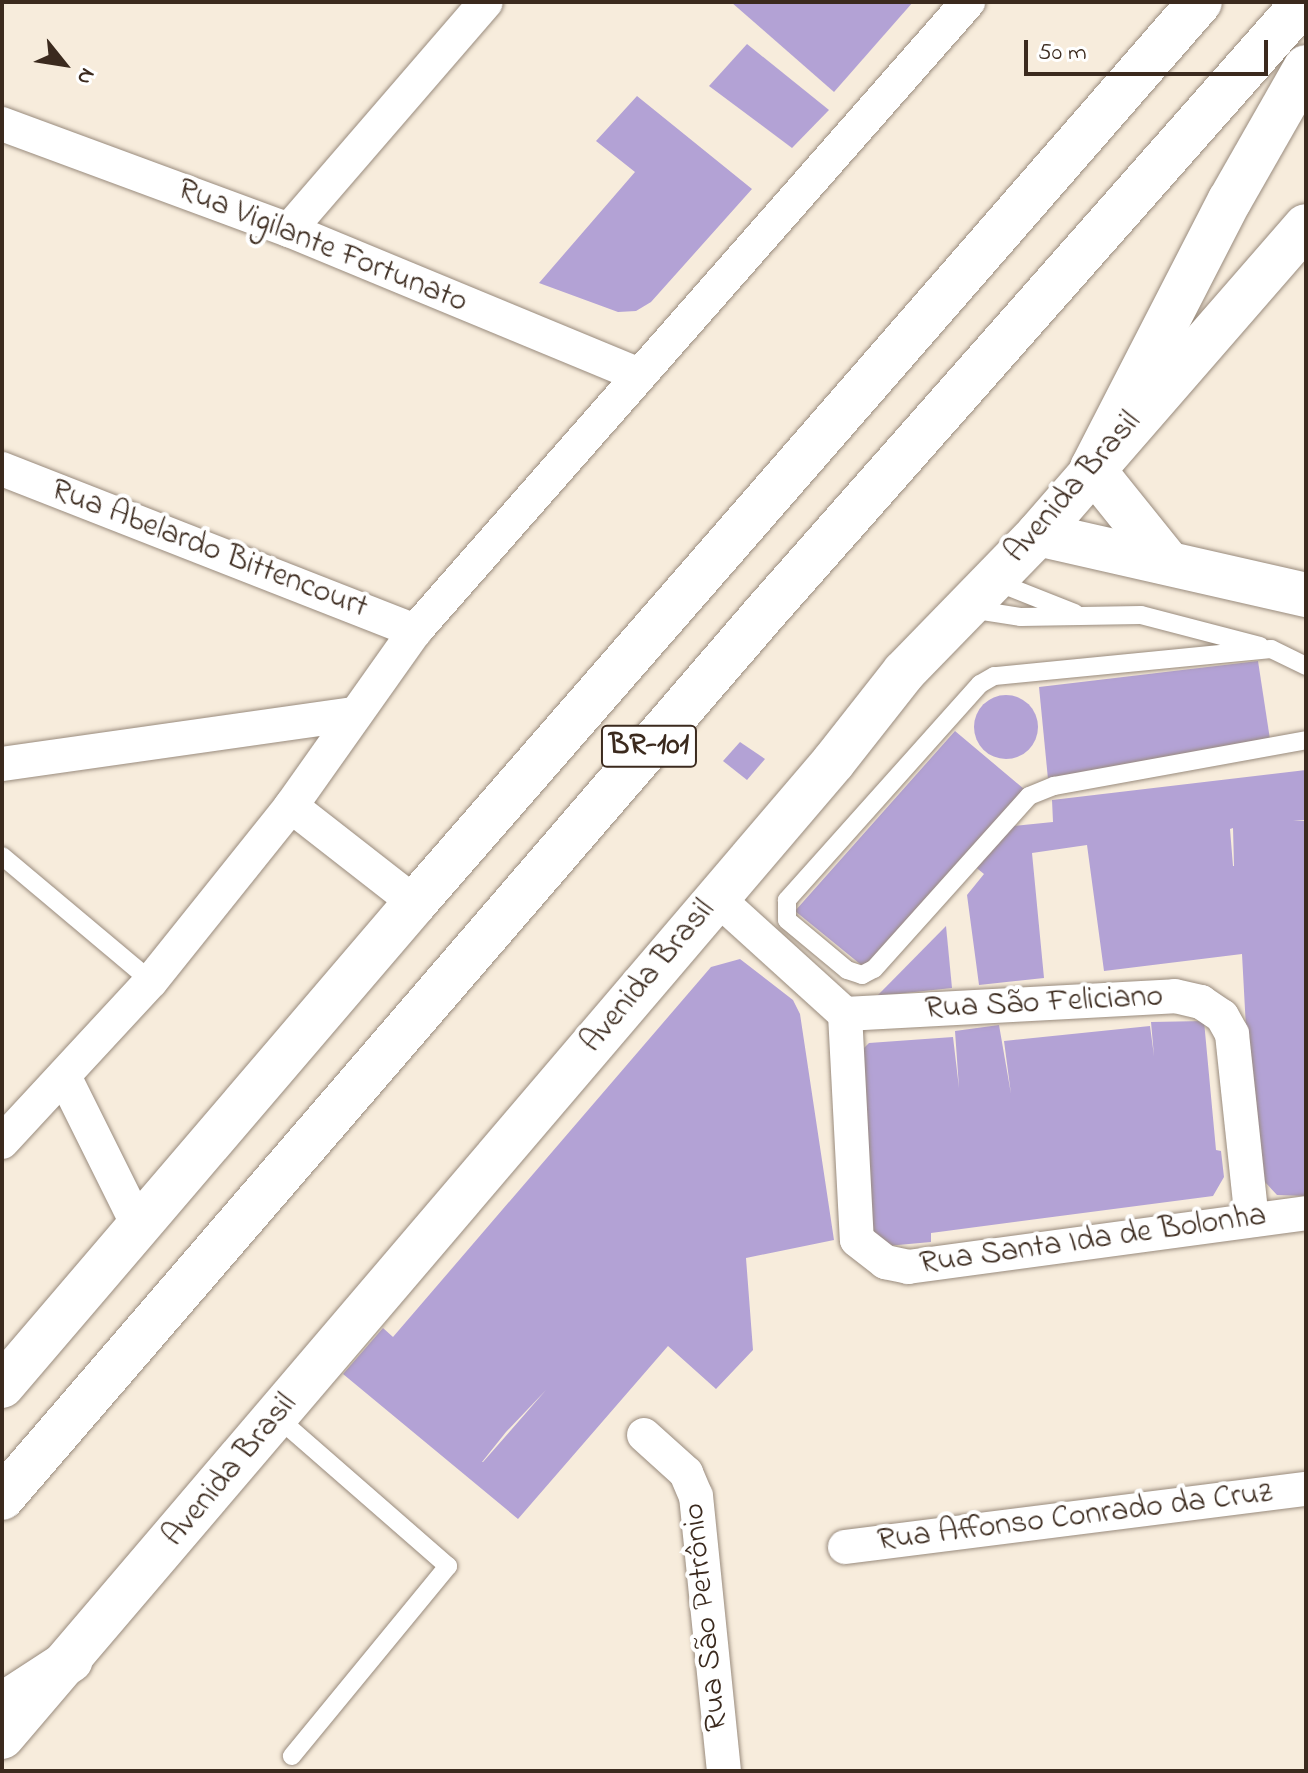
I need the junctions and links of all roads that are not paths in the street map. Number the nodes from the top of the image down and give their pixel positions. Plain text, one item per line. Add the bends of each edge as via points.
1 (486, 2) edge
2 (968, 2) edge
3 (1200, 2) edge
4 (1304, 2) edge
5 (1306, 67) edge
6 (2, 124) edge
7 (1306, 226) edge
8 (289, 230) junction
9 (639, 375) junction
10 (1092, 468) junction
11 (2, 469) edge
12 (1038, 534) junction
13 (1166, 560) junction
14 (980, 594) junction
15 (1306, 595) edge
16 (1081, 615) junction
17 (415, 631) junction
18 (1271, 649) junction
19 (1306, 666) edge
20 (355, 714) junction
21 (1306, 740) edge
22 (2, 764) edge
23 (291, 806) junction
24 (2, 856) edge
25 (716, 897) junction
26 (415, 903) junction
27 (151, 981) junction
28 (845, 1014) junction
29 (64, 1076) junction
30 (2, 1142) edge
31 (1306, 1213) edge
32 (1252, 1220) junction
33 (139, 1227) junction
34 (2, 1386) edge
35 (277, 1417) junction
36 (644, 1435) dead end
37 (1306, 1489) edge
38 (2, 1498) edge
39 (845, 1547) dead end
40 (71, 1660) junction
41 (2, 1705) edge
42 (2, 1737) edge
43 (292, 1756) dead end
44 (724, 1771) edge

1 - 8 street
2 - 9 street
3 - 26 main road, BR-101
4 - 38 main road, BR-101 via 761,617
5 - 10 main road via 1230,200
6 - 8 street, Rua Vigilante Fortunato
7 - 10 main road, Avenida Brasil
8 - 9 street, Rua Vigilante Fortunato
9 - 17 street
10 - 12 main road, Avenida Brasil
10 - 13 main road
11 - 17 street, Rua Abelardo Bittencourt
12 - 13 main road
12 - 14 main road, Avenida Brasil
13 - 15 main road
14 - 16 lane
14 - 16 lane via 1021,617
14 - 25 main road, Avenida Brasil via 904,672
16 - 18 lane via 1141,615
17 - 20 street
18 - 19 lane
18 - 21 lane via 994,676 980,684 787,900 787,920 847,970 862,975 874,969 1029,796 1054,786
20 - 22 street
20 - 23 street
23 - 26 street
23 - 27 street
24 - 27 lane
25 - 28 street
25 - 35 main road, Avenida Brasil
26 - 33 main road, BR-101
27 - 29 street
28 - 32 street, Rua São Feliciano via 1175,996 1201,1002 1222,1016 1238,1058
28 - 32 street, Rua Santa Ida de Bolonha via 857,1240 885,1262 908,1267
29 - 30 street
29 - 33 street
31 - 32 street, Rua Santa Ida de Bolonha
33 - 34 main road, BR-101
35 - 40 main road, Avenida Brasil
35 - 43 lane via 448,1566
36 - 44 street, Rua São Petrônio via 686,1473 696,1496
37 - 39 street, Rua Affonso Conrado da Cruz
40 - 41 main road
40 - 42 main road, Avenida Brasil

